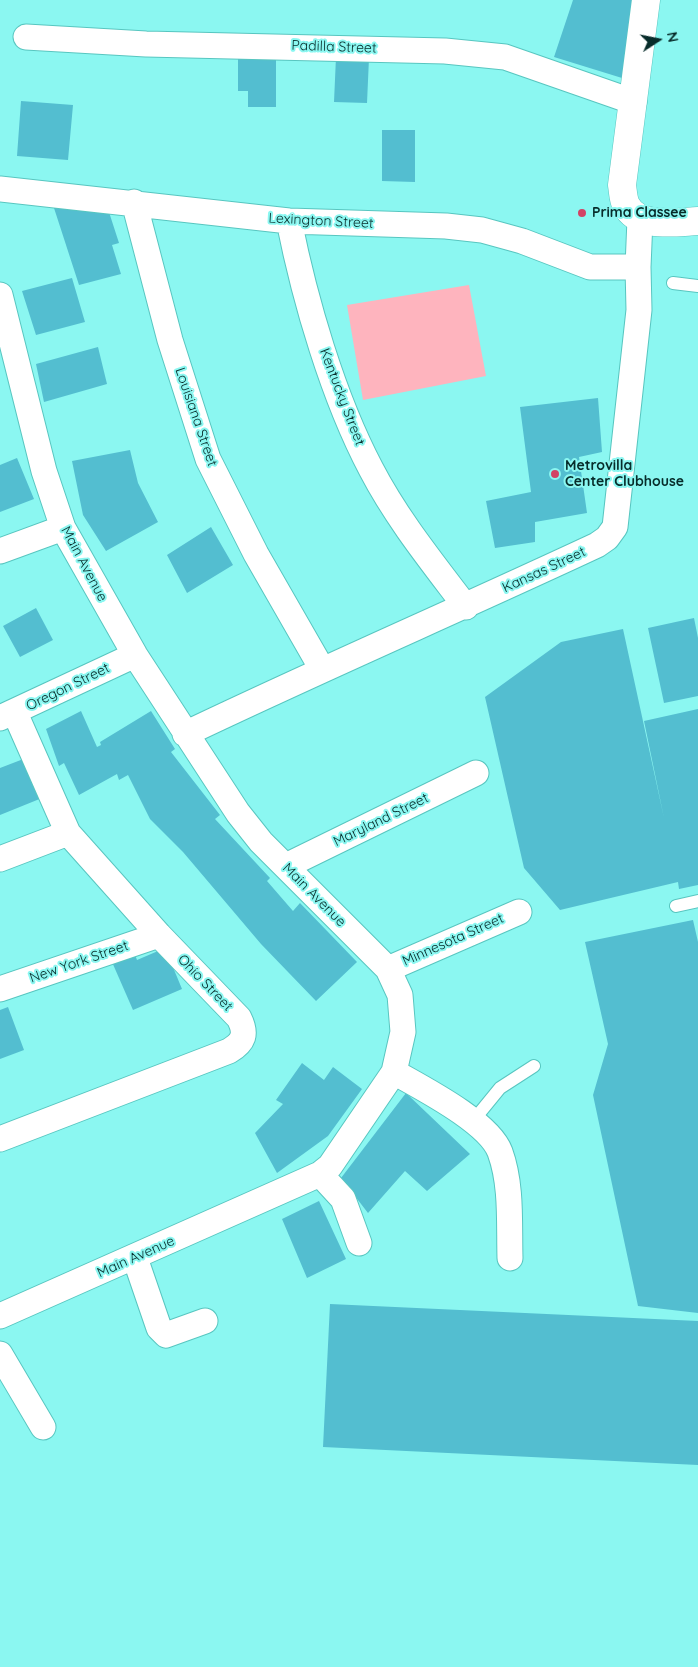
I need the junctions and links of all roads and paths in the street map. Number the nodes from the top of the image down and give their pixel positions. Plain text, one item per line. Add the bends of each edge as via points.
1 (646, 0) edge
2 (26, 37) dead end
3 (634, 102) junction
4 (0, 189) edge
5 (134, 202) junction
6 (640, 218) junction
7 (289, 221) junction
8 (698, 222) edge
9 (638, 267) junction
10 (673, 284) dead end
11 (698, 286) edge
12 (0, 295) edge
13 (64, 528) junction
14 (0, 551) edge
15 (466, 607) junction
16 (135, 655) junction
17 (322, 669) junction
18 (7, 716) edge
19 (185, 734) junction
20 (476, 773) dead end
21 (68, 833) junction
22 (0, 859) edge
23 (286, 866) junction
24 (698, 901) edge
25 (676, 906) dead end
26 (519, 912) dead end
27 (159, 935) junction
28 (388, 969) junction
29 (0, 989) edge
30 (534, 1066) dead end
31 (394, 1072) junction
32 (473, 1121) junction
33 (0, 1139) edge
34 (320, 1174) junction
35 (359, 1243) dead end
36 (135, 1258) junction
37 (510, 1258) dead end
38 (0, 1316) edge
39 (205, 1322) dead end
40 (0, 1354) edge
41 (43, 1427) dead end

1 - 3 street
2 - 3 street, Padilla Street via 146,44 453,52 505,57
3 - 6 street via 622,186 625,204
4 - 5 street, Lexington Street
5 - 7 street, Lexington Street
5 - 17 street, Louisiana Street via 170,340 208,459 256,554
6 - 8 street via 663,223
6 - 9 street, Kansas Street
7 - 9 street, Lexington Street via 482,230 522,241 590,267
7 - 15 street, Kentucky Street via 323,348 347,419 371,470 407,529
9 - 15 street, Kansas Street via 639,310 616,527 597,545
10 - 11 lane
12 - 13 street, Main Avenue via 44,471
13 - 14 street
13 - 16 street, Main Avenue
15 - 17 street, Kansas Street
16 - 18 street, Oregon Street
16 - 19 street, Main Avenue
17 - 19 street, Kansas Street
18 - 21 street, Ohio Street
19 - 23 street, Main Avenue via 238,813
20 - 23 street, Maryland Street
21 - 22 street
21 - 27 street, Ohio Street
23 - 28 street, Main Avenue
24 - 25 lane
26 - 28 street, Minnesota Street
27 - 29 street, New York Street
27 - 33 street, Ohio Street via 240,1018 244,1027 240,1044
28 - 31 street, Main Avenue via 400,995 403,1032
30 - 32 lane via 500,1088
31 - 32 street
31 - 34 street, Main Avenue via 330,1166
32 - 37 street via 489,1134 500,1151 509,1194
34 - 35 street via 343,1199
34 - 36 street, Main Avenue
36 - 38 street, Main Avenue
36 - 39 street via 159,1328 166,1334
40 - 41 street

